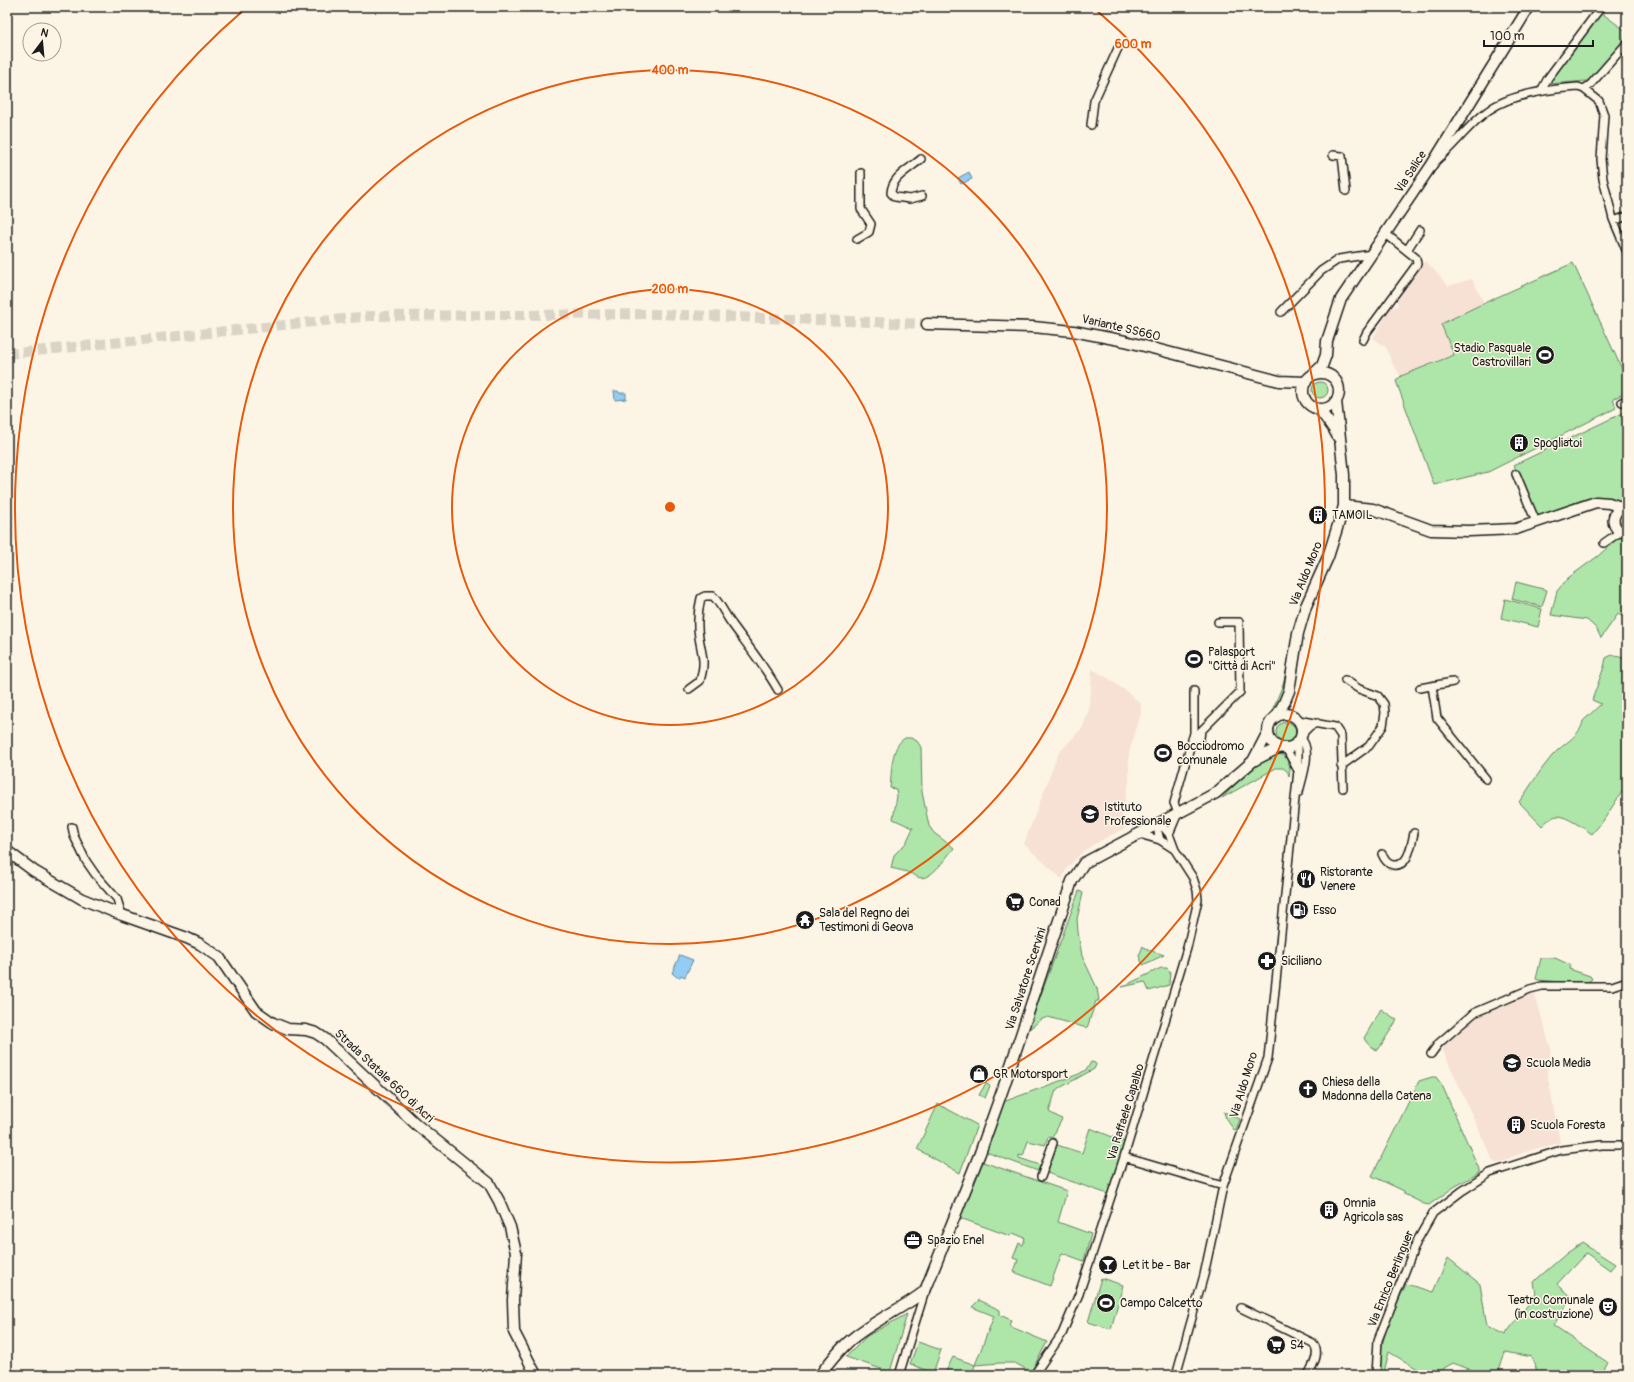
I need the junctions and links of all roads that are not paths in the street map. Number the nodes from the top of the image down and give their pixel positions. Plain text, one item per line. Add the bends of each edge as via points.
1 (1529, 7) edge
2 (1601, 7) edge
3 (1627, 43) edge
4 (1119, 46) dead end
5 (1584, 89) junction
6 (1541, 91) junction
7 (1091, 125) dead end
8 (1333, 155) dead end
9 (921, 158) dead end
10 (1431, 166) junction
11 (861, 173) dead end
12 (1346, 191) dead end
13 (922, 196) dead end
14 (1627, 216) edge
15 (1614, 221) junction
16 (1420, 230) dead end
17 (1386, 234) junction
18 (857, 239) dead end
19 (1407, 250) junction
20 (1627, 252) edge
21 (1372, 254) junction
22 (1281, 312) dead end
23 (927, 324) tunnel mouth
24 (1363, 340) dead end
25 (1326, 355) junction
26 (1330, 376) junction
27 (1308, 379) junction
28 (1279, 381) junction
29 (1304, 398) junction
30 (1336, 401) junction
31 (1319, 409) junction
32 (1341, 442) junction
33 (1516, 474) dead end
34 (1344, 506) junction
35 (1623, 507) edge
36 (1536, 522) junction
37 (1621, 530) edge
38 (1218, 622) dead end
39 (1345, 680) dead end
40 (1453, 682) dead end
41 (1432, 686) junction
42 (1420, 688) dead end
43 (689, 689) dead end
44 (778, 690) dead end
45 (1194, 691) dead end
46 (1289, 691) junction
47 (1276, 717) junction
48 (1296, 718) junction
49 (1318, 723) junction
50 (1268, 732) junction
51 (1300, 738) junction
52 (1192, 739) junction
53 (1283, 748) junction
54 (1253, 761) junction
55 (1342, 766) junction
56 (1298, 770) junction
57 (1486, 779) dead end
58 (1343, 788) dead end
59 (1178, 813) junction
60 (1292, 815) junction
61 (1158, 824) junction
62 (72, 827) dead end
63 (1414, 833) dead end
64 (1139, 834) junction
65 (1169, 834) junction
66 (1160, 840) junction
67 (1175, 850) junction
68 (7, 851) edge
69 (1382, 854) dead end
70 (122, 916) junction
71 (1627, 981) edge
72 (1431, 1054) dead end
73 (1053, 1143) dead end
74 (1627, 1145) edge
75 (1124, 1157) junction
76 (1041, 1177) dead end
77 (1223, 1186) junction
78 (925, 1291) junction
79 (1241, 1308) dead end
80 (536, 1375) edge
81 (820, 1375) edge
82 (899, 1375) edge
83 (1034, 1375) edge
84 (1176, 1375) edge
85 (1308, 1375) edge
86 (1376, 1375) edge

1 - 10 main road, Via Salice
2 - 6 street
3 - 5 street
4 - 7 street via 1094,102
5 - 6 street via 1578,87
5 - 15 street via 1599,101 1604,115 1601,159 1603,180
6 - 10 street via 1489,110
8 - 12 street via 1342,156
9 - 13 street via 899,176 892,186 892,193 895,197 910,199
10 - 17 main road, Via Salice
11 - 18 street via 861,209 871,224 869,232
14 - 15 street
15 - 20 street
16 - 19 street
17 - 19 street
17 - 21 main road, Via Salice
19 - 24 street via 1416,258 1417,264
21 - 22 street via 1339,259 1321,271
21 - 25 main road, Via Salice via 1341,299 1327,341
23 - 28 main road, Variante SS660 via 1026,326 1073,331 1125,341
25 - 26 main road
25 - 27 main road via 1322,366
26 - 27 main road via 1320,373
26 - 30 main road via 1338,387
27 - 28 main road, Variante SS660
27 - 29 main road via 1304,387
28 - 29 main road
29 - 31 main road via 1310,405
30 - 31 main road via 1328,407
30 - 32 main road, Via Aldo Moro
31 - 32 main road, Via Aldo Moro
32 - 34 main road, Via Aldo Moro
33 - 36 street
34 - 36 main road via 1373,509 1431,530 1516,529
34 - 46 main road, Via Aldo Moro via 1328,557 1306,606 1298,633
35 - 36 main road via 1596,502
35 - 37 main road via 1613,517
38 - 52 street via 1239,622 1240,692 1201,731 1200,738
39 - 55 street via 1378,696 1384,704 1385,713 1383,726 1369,746
40 - 41 street
41 - 42 street
41 - 57 street via 1437,718
43 - 44 street via 700,681 704,663 698,636 698,608 701,598 712,596 719,602
45 - 52 street
46 - 47 main road, Via Aldo Moro
46 - 48 main road, Via Aldo Moro
47 - 48 main road via 1285,714
47 - 50 main road via 1270,723
48 - 49 street
48 - 51 main road via 1302,726
49 - 51 street via 1310,726
49 - 55 street via 1335,727 1341,736
50 - 53 main road via 1272,742
50 - 54 main road
51 - 53 main road
51 - 56 street, Via Aldo Moro
51 - 60 street via 1307,750 1306,764
52 - 59 street via 1174,803
53 - 54 main road
53 - 56 street
54 - 59 main road, Via Salvatore Scervini via 1216,793
55 - 58 street
56 - 60 street, Via Aldo Moro
59 - 61 main road, Via Salvatore Scervini
59 - 65 street
60 - 77 street, Via Aldo Moro via 1268,1058
61 - 64 main road, Via Salvatore Scervini
61 - 65 street
61 - 66 street
62 - 70 street via 86,861 117,899
63 - 69 street via 1406,860 1401,864 1389,864
64 - 66 street
64 - 78 main road, Via Salvatore Scervini via 1084,863 1072,881 1008,1075
65 - 67 street
66 - 67 street
67 - 75 street, Via Raffaele Capalbo via 1193,878 1198,900 1187,948
68 - 70 main road, Strada Statale 660 di Acri via 34,871 82,899
70 - 80 main road, Strada Statale 660 di Acri via 187,938 219,957 256,1011 273,1023 288,1029 316,1033 325,1039 417,1125 489,1183 500,1201 516,1253 512,1300 514,1332
71 - 72 street via 1612,986 1542,986 1530,989 1474,1013 1439,1043
73 - 76 street
74 - 86 street, Via Enrico Berlinguer via 1561,1150 1490,1173 1432,1213 1417,1241 1378,1340
75 - 77 street
75 - 83 street, Via Raffaele Capalbo via 1079,1294 1062,1334
77 - 84 street, Via Aldo Moro via 1204,1275
78 - 81 main road via 853,1338
78 - 82 street
79 - 85 street via 1314,1343 1317,1356

